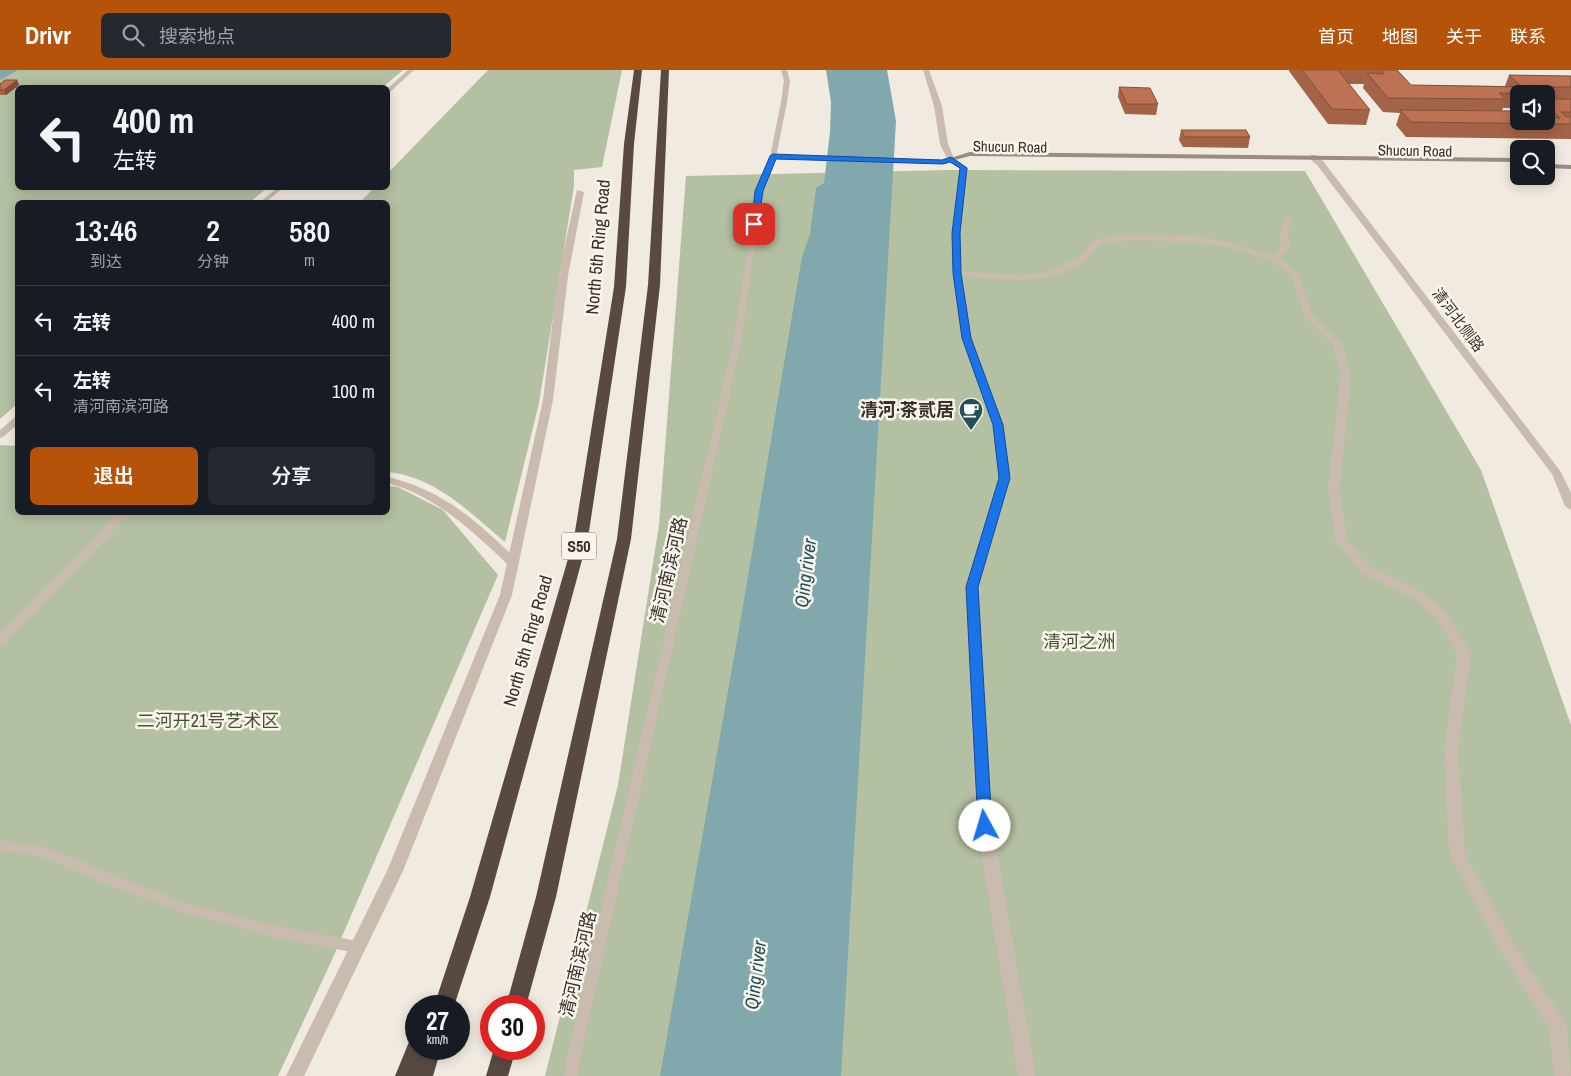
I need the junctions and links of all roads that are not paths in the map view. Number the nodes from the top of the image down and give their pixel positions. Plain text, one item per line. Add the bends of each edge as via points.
1 (411, 70) edge
2 (638, 70) edge
3 (665, 70) edge
4 (784, 70) edge
5 (926, 70) edge
6 (390, 89) edge
7 (773, 156) junction
8 (951, 159) junction
9 (1317, 160) junction
10 (1510, 160) edge
11 (1555, 160) edge
12 (1571, 160) edge
13 (1510, 166) edge
14 (1555, 166) edge
15 (1571, 166) edge
16 (278, 190) edge
17 (580, 192) dead end
18 (265, 200) edge
19 (1288, 219) dead end
20 (1274, 258) junction
21 (957, 273) junction
22 (15, 422) edge
23 (0, 435) edge
24 (1557, 474) junction
25 (1571, 475) edge
26 (390, 480) edge
27 (1571, 506) edge
28 (123, 515) edge
29 (513, 564) junction
30 (0, 641) edge
31 (0, 845) edge
32 (480, 897) junction
33 (358, 947) junction
34 (440, 995) edge
35 (448, 995) edge
36 (519, 995) edge
37 (413, 1060) edge
38 (427, 1060) edge
39 (502, 1060) edge
40 (295, 1076) edge
41 (406, 1076) edge
42 (422, 1076) edge
43 (497, 1076) edge
44 (571, 1076) edge
45 (1027, 1076) edge
46 (1562, 1076) edge

1 - 6 lane
2 - 32 highway, North 5th Ring Road / S50 via 629,144 620,287 581,538
3 - 36 highway, S50 via 654,285 624,539 546,897
4 - 7 lane, 清河南滨河路 via 787,81
5 - 8 street via 938,106 944,144
7 - 8 street via 925,162
7 - 44 lane, 清河南滨河路 via 759,191 737,344
8 - 9 main road, Shucun Road
8 - 21 street via 964,168 956,233
9 - 10 main road, Shucun Road
9 - 13 main road, Shucun Road
9 - 24 street, 清河北侧路
11 - 12 main road
14 - 15 main road
16 - 18 lane
17 - 29 street via 563,276 548,400
19 - 20 street via 1284,232 1286,248
20 - 21 street via 1193,239 1131,237 1097,242 1082,259 1049,275 1021,278
20 - 46 street via 1295,274 1309,316 1336,343 1346,374 1334,487 1341,541 1366,570 1419,596 1442,615 1464,654 1451,752 1456,853 1509,951 1558,1026
21 - 45 street via 967,338 998,425 1005,478 972,587 972,597 983,816
22 - 23 lane
24 - 25 street
24 - 27 street, 清河北侧路
26 - 29 street via 408,484 440,500 474,525
28 - 30 street
29 - 33 street via 506,596 395,871
31 - 33 lane via 45,852 185,908 278,932
32 - 34 highway
32 - 35 highway, North 5th Ring Road / S50
33 - 40 street
37 - 41 highway
38 - 42 highway
39 - 43 highway

